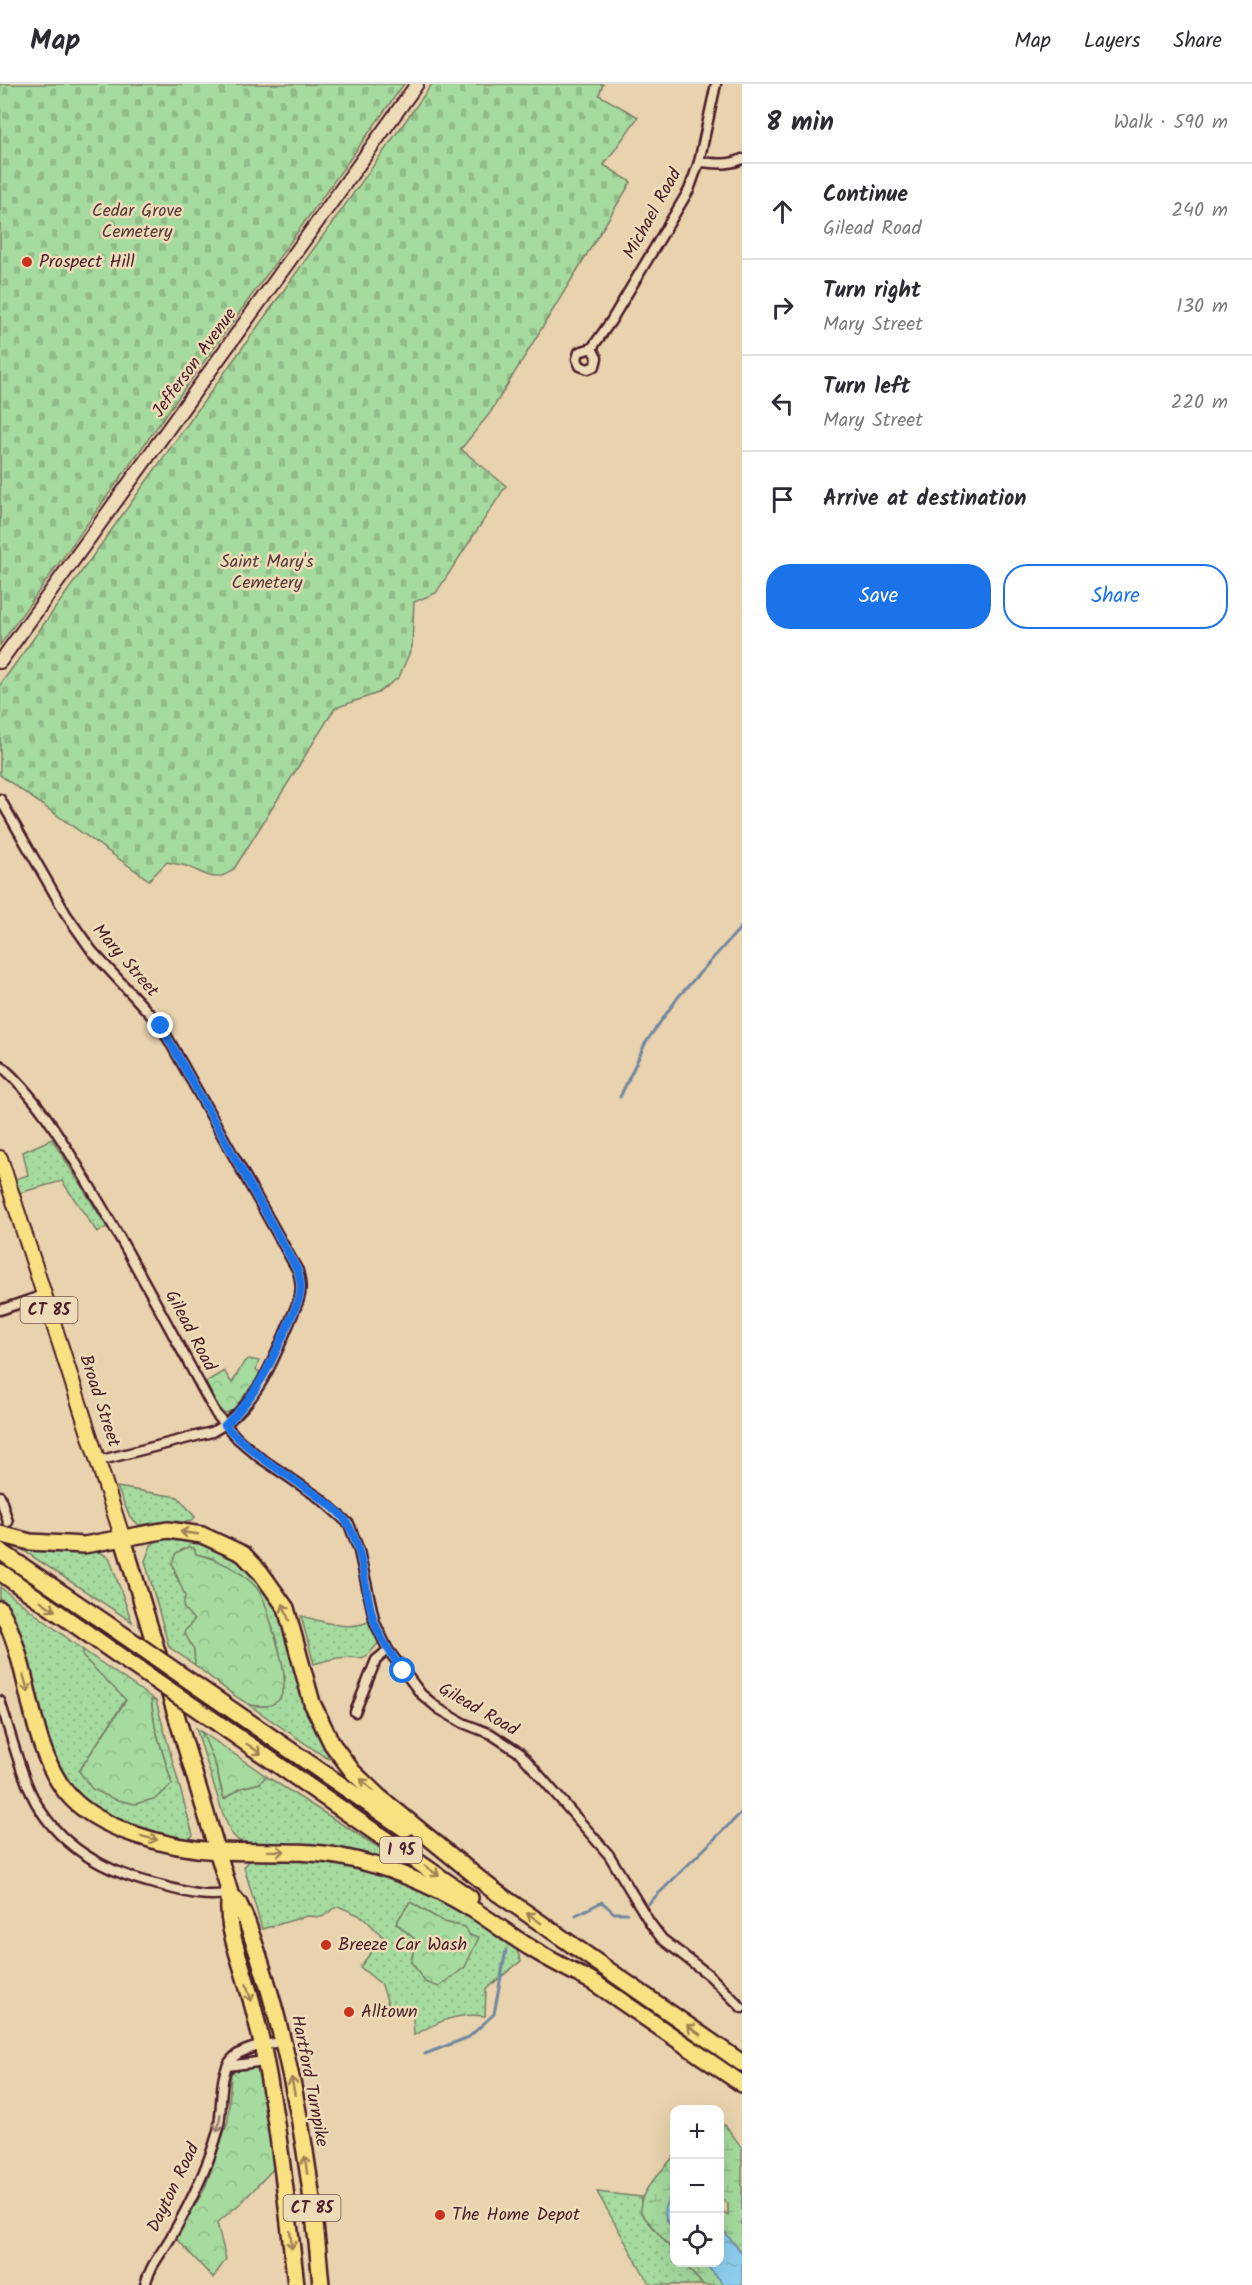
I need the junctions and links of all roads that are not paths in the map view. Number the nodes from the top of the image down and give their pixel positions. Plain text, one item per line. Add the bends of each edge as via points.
1 (417, 84) edge
2 (716, 84) edge
3 (742, 159) edge
4 (699, 162) junction
5 (592, 348) dead end
6 (0, 662) edge
7 (0, 799) edge
8 (0, 1065) edge
9 (0, 1159) edge
10 (44, 1295) junction
11 (0, 1310) edge
12 (225, 1425) junction
13 (98, 1461) junction
14 (0, 1496) edge
15 (4, 1528) edge
16 (123, 1539) junction
17 (0, 1551) edge
18 (0, 1572) edge
19 (0, 1609) edge
20 (388, 1650) junction
21 (159, 1657) joint
22 (0, 1701) edge
23 (355, 1712) dead end
24 (218, 1851) junction
25 (493, 1890) junction
26 (230, 1893) junction
27 (597, 1984) junction
28 (742, 2008) edge
29 (284, 2041) junction
30 (262, 2046) junction
31 (742, 2063) edge
32 (266, 2065) junction
33 (228, 2066) junction
34 (742, 2084) edge
35 (146, 2285) edge
36 (296, 2285) edge
37 (321, 2285) edge

1 - 6 main road, Jefferson Avenue
2 - 4 street, Michael Road
3 - 4 street via 719,164
4 - 5 street, Michael Road via 675,215
7 - 12 street, Mary Street via 66,914 92,951 161,1026 298,1271 302,1292 268,1371
8 - 12 street, Gilead Road via 38,1107 78,1167
9 - 10 main road, Broad Street / CT 85
10 - 11 street
10 - 13 main road, Broad Street / CT 85
12 - 13 street via 212,1432
12 - 20 street, Gilead Road via 252,1451 321,1498 349,1524 375,1623
13 - 16 main road, Broad Street / CT 85
14 - 15 street
15 - 16 highway via 30,1542 48,1544 84,1545
16 - 21 highway, Broad Street / CT 85
25 -> 16 highway via 378,1796 346,1762 312,1703 286,1608 243,1554 215,1539 168,1530
17 - 25 highway, I 95, bridge
18 -> 27 highway, I 95, bridge
19 -> 24 highway via 17,1652 45,1753 65,1791 94,1818 111,1826
20 - 23 street via 376,1660
20 - 28 street, Gilead Road via 421,1694 439,1709 520,1753 609,1855 662,1939 709,1975
21 - 24 highway, Hartford Turnpike / CT 85
22 - 26 street via 31,1793 66,1841 99,1864 130,1878 207,1896
24 - 26 highway, Hartford Turnpike / CT 85
24 -> 27 highway via 300,1852 342,1857 393,1871 436,1889 530,1948
31 -> 25 highway, I 95
26 - 29 highway, Hartford Turnpike / CT 85 via 247,1922
26 -> 30 highway, Hartford Turnpike / CT 85 via 231,1927
27 - 34 highway, I 95
29 - 30 street
37 -> 29 highway, Hartford Turnpike / CT 85 via 301,2132
30 - 32 highway, Hartford Turnpike / CT 85
30 - 33 street via 245,2051
32 - 33 street via 257,2062
32 -> 36 highway, Hartford Turnpike / CT 85 via 285,2180
33 -> 35 street, Dayton Road via 219,2129 206,2168 171,2238 152,2264

